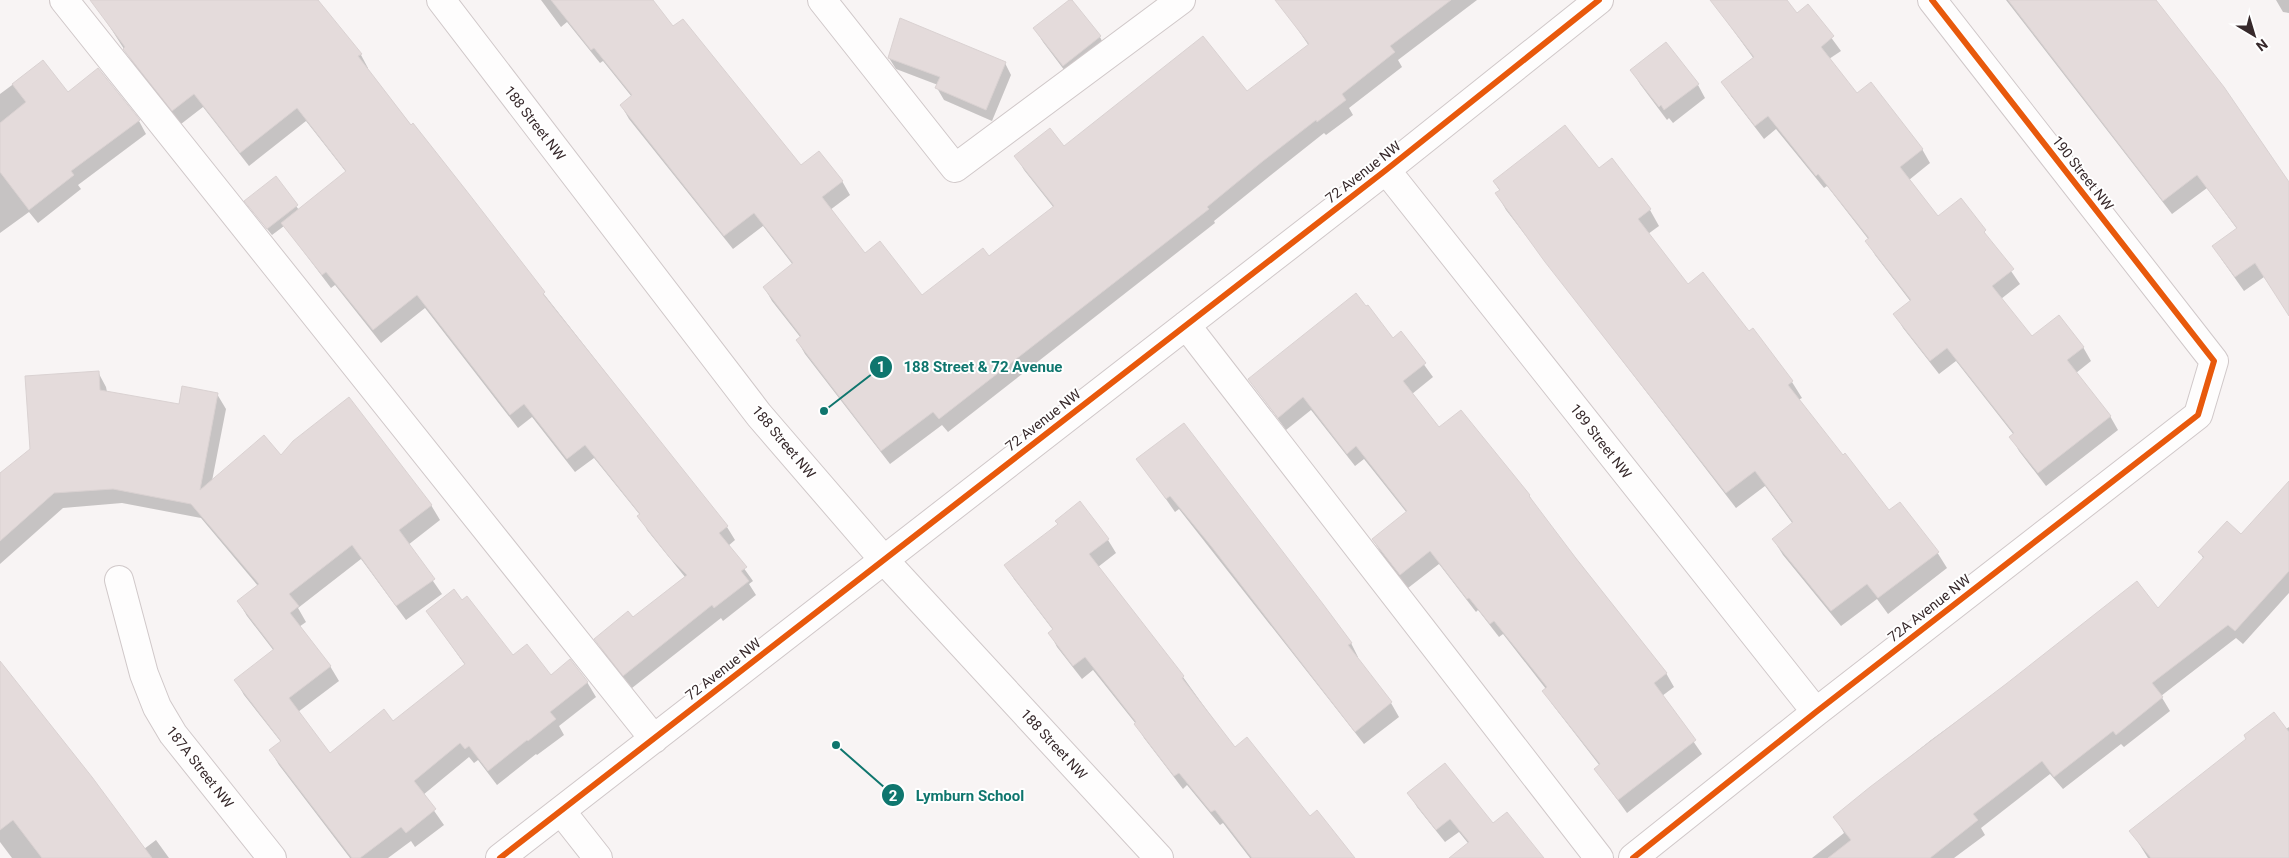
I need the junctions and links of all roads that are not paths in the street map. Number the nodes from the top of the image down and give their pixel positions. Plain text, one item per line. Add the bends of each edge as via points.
1 (64, 0) edge
2 (440, 0) edge
3 (822, 0) edge
4 (1181, 0) edge
5 (1600, 0) edge
6 (1932, 0) edge
7 (1386, 170) junction
8 (1186, 325) junction
9 (2214, 360) joint
10 (884, 560) junction
11 (119, 580) dead end
12 (1816, 712) junction
13 (654, 739) junction
14 (561, 811) junction
15 (272, 858) edge
16 (500, 858) edge
17 (598, 858) edge
18 (1159, 858) edge
19 (1599, 858) edge
20 (1633, 858) edge

1 - 13 street
2 - 10 street, 188 Street NW via 759,415
3 - 4 street via 954,168
5 - 7 street, 72 Avenue NW
6 - 9 street, 190 Street NW
7 - 8 street, 72 Avenue NW
7 - 12 street, 189 Street NW
8 - 10 street, 72 Avenue NW
8 - 19 street
9 - 12 street, 72A Avenue NW via 2198,415
10 - 13 street, 72 Avenue NW
10 - 18 street, 188 Street NW
11 - 15 street, 187A Street NW via 144,674 157,707 173,734
12 - 20 street, 72A Avenue NW
13 - 14 street, 72 Avenue NW
14 - 16 street, 72 Avenue NW
14 - 17 street

